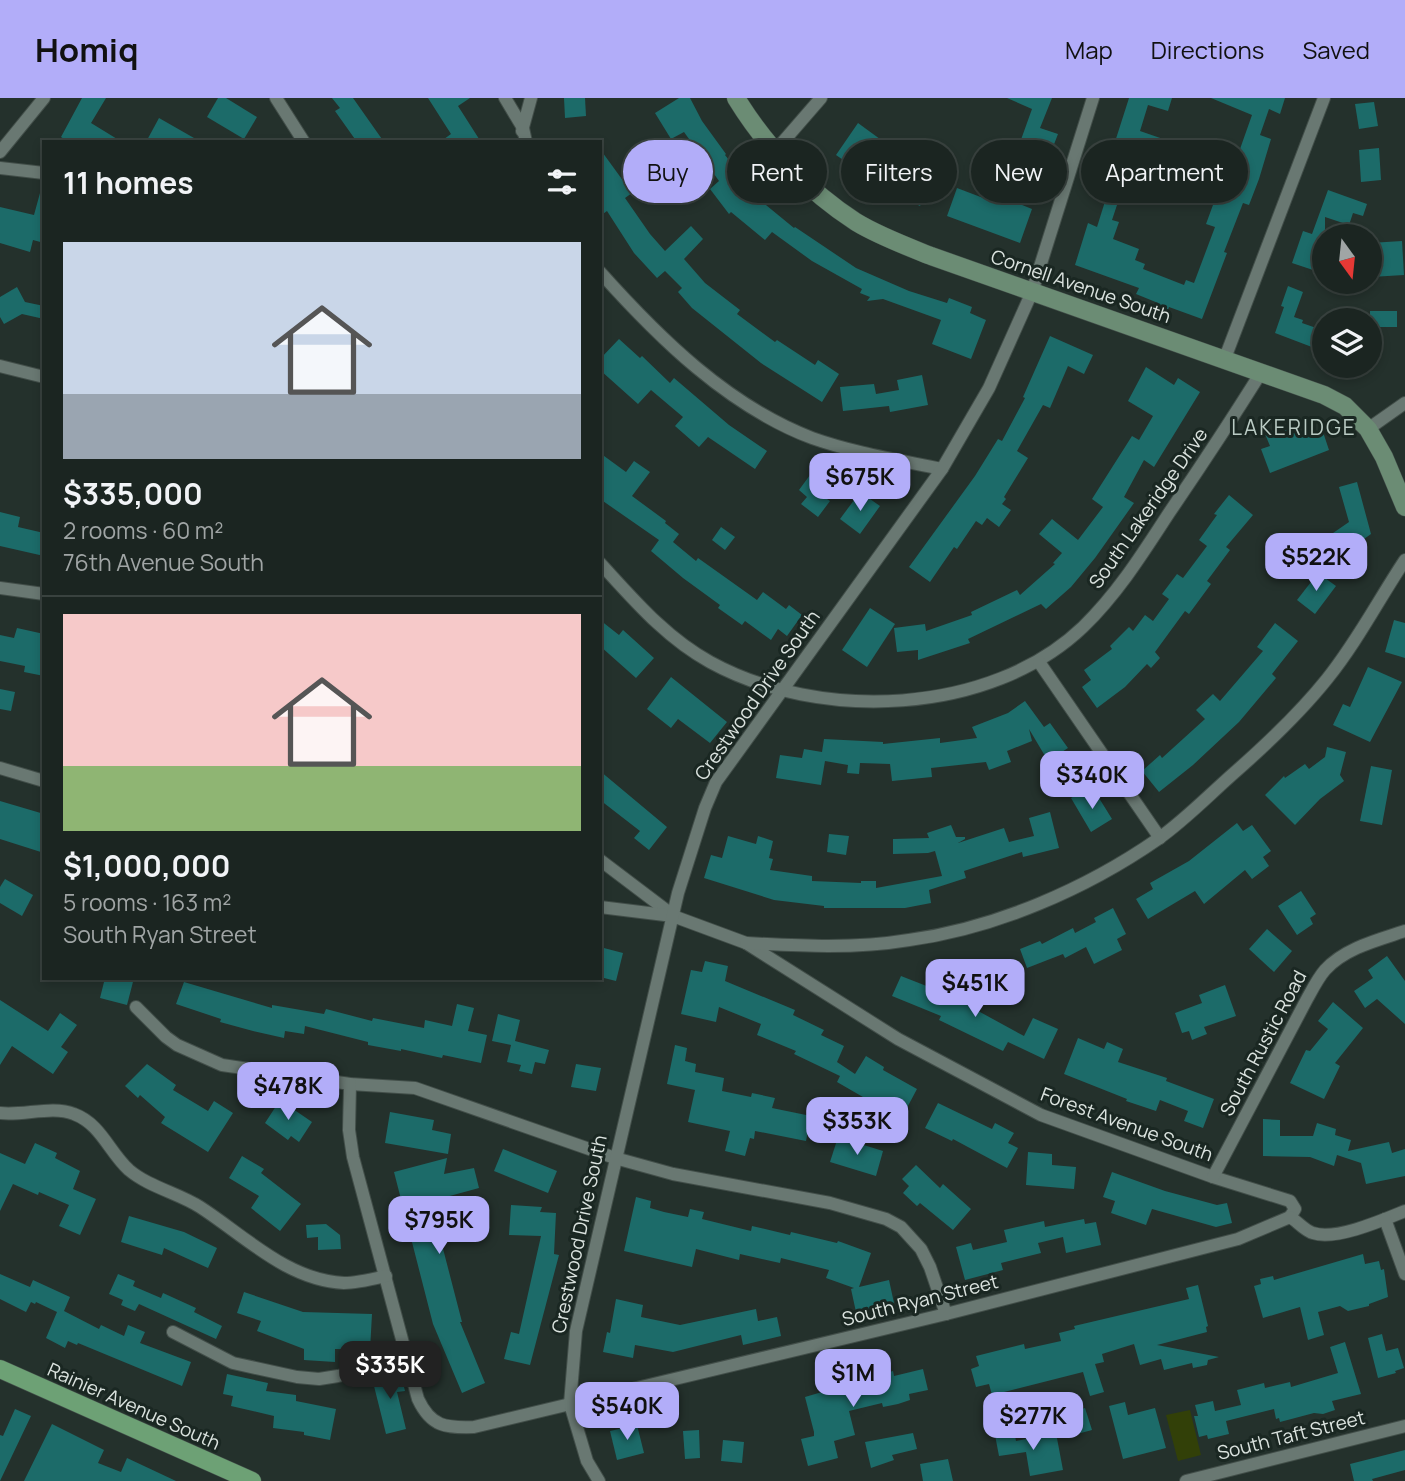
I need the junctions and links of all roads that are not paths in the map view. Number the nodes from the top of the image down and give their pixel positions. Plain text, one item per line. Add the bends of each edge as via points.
1 (44, 98) edge
2 (276, 98) edge
3 (505, 98) edge
4 (531, 98) edge
5 (736, 98) edge
6 (821, 98) edge
7 (1093, 98) edge
8 (1324, 98) edge
9 (523, 128) junction
10 (303, 140) edge
11 (520, 140) edge
12 (526, 140) edge
13 (766, 140) edge
14 (785, 140) edge
15 (0, 152) edge
16 (0, 169) edge
17 (42, 173) edge
18 (827, 200) edge
19 (602, 273) edge
20 (1032, 292) junction
21 (1225, 358) junction
22 (0, 366) edge
23 (1262, 372) junction
24 (42, 376) edge
25 (1405, 403) edge
26 (1368, 429) junction
27 (942, 469) junction
28 (1405, 506) edge
29 (1405, 560) edge
30 (602, 565) edge
31 (0, 588) edge
32 (42, 594) edge
33 (1039, 662) junction
34 (781, 691) junction
35 (0, 768) edge
36 (42, 780) edge
37 (1160, 838) junction
38 (602, 862) edge
39 (602, 906) edge
40 (673, 916) junction
41 (1405, 931) edge
42 (746, 943) junction
43 (136, 1007) dead end
44 (350, 1084) junction
45 (0, 1113) edge
46 (615, 1158) junction
47 (1213, 1177) junction
48 (1405, 1211) edge
49 (1290, 1217) junction
50 (1385, 1219) junction
51 (1405, 1274) edge
52 (386, 1276) junction
53 (946, 1314) junction
54 (173, 1332) dead end
55 (407, 1359) junction
56 (0, 1369) edge
57 (570, 1404) junction
58 (1405, 1426) edge
59 (251, 1481) edge
60 (599, 1481) edge
61 (1186, 1481) edge

1 - 15 street
2 - 10 street
3 - 9 street
4 - 9 street
5 - 13 street, Cornell Avenue South
6 - 14 street
7 - 20 street, Crestwood Drive South
8 - 21 street
9 - 11 street
9 - 12 street
16 - 17 street
18 - 20 street, Cornell Avenue South via 883,236
19 - 27 street via 637,314 692,364 771,418 838,447
20 - 21 street, Cornell Avenue South
20 - 27 street, Crestwood Drive South via 989,388
21 - 23 street, Cornell Avenue South
22 - 24 street
23 - 26 street, Cornell Avenue South via 1346,406
23 - 33 street, South Lakeridge Drive via 1115,593
25 - 26 street
26 - 28 street, Cornell Avenue South
27 - 34 street, Crestwood Drive South
29 - 37 street via 1357,638 1305,705
30 - 34 street, South Lakeridge Drive via 637,605 687,648 711,663
31 - 32 street
33 - 34 street, South Lakeridge Drive via 970,689 902,701
33 - 37 street
34 - 40 street, Crestwood Drive South via 716,782
35 - 36 street
37 - 42 street via 1073,887 950,932 865,945
38 - 40 street
39 - 40 street, Forest Avenue South
40 - 42 street, Forest Avenue South
40 - 46 street, Crestwood Drive South
41 - 47 street, South Rustic Road via 1354,949 1324,971
42 - 47 street, Forest Avenue South via 898,1039 1041,1115
43 - 44 street via 166,1037 222,1065
44 - 46 street via 415,1088
44 - 52 street via 353,1157
45 - 52 street via 55,1110 85,1118 128,1169 198,1206 270,1257 306,1275 347,1283
46 - 53 street via 886,1219 901,1227 920,1249
46 - 57 street, Crestwood Drive South via 576,1331
47 - 49 street, Forest Avenue South via 1290,1200 1295,1209
48 - 50 street
49 - 50 street via 1313,1233 1335,1234
49 - 53 street, South Ryan Street via 1238,1239
50 - 51 street
52 - 55 street
53 - 57 street, South Ryan Street
54 - 55 street via 233,1363 297,1377 338,1377
55 - 57 street, South Ryan Street via 424,1411 449,1428 474,1427
56 - 59 main road, Rainier Avenue South
57 - 60 street via 587,1461
58 - 61 street, South Taft Street

